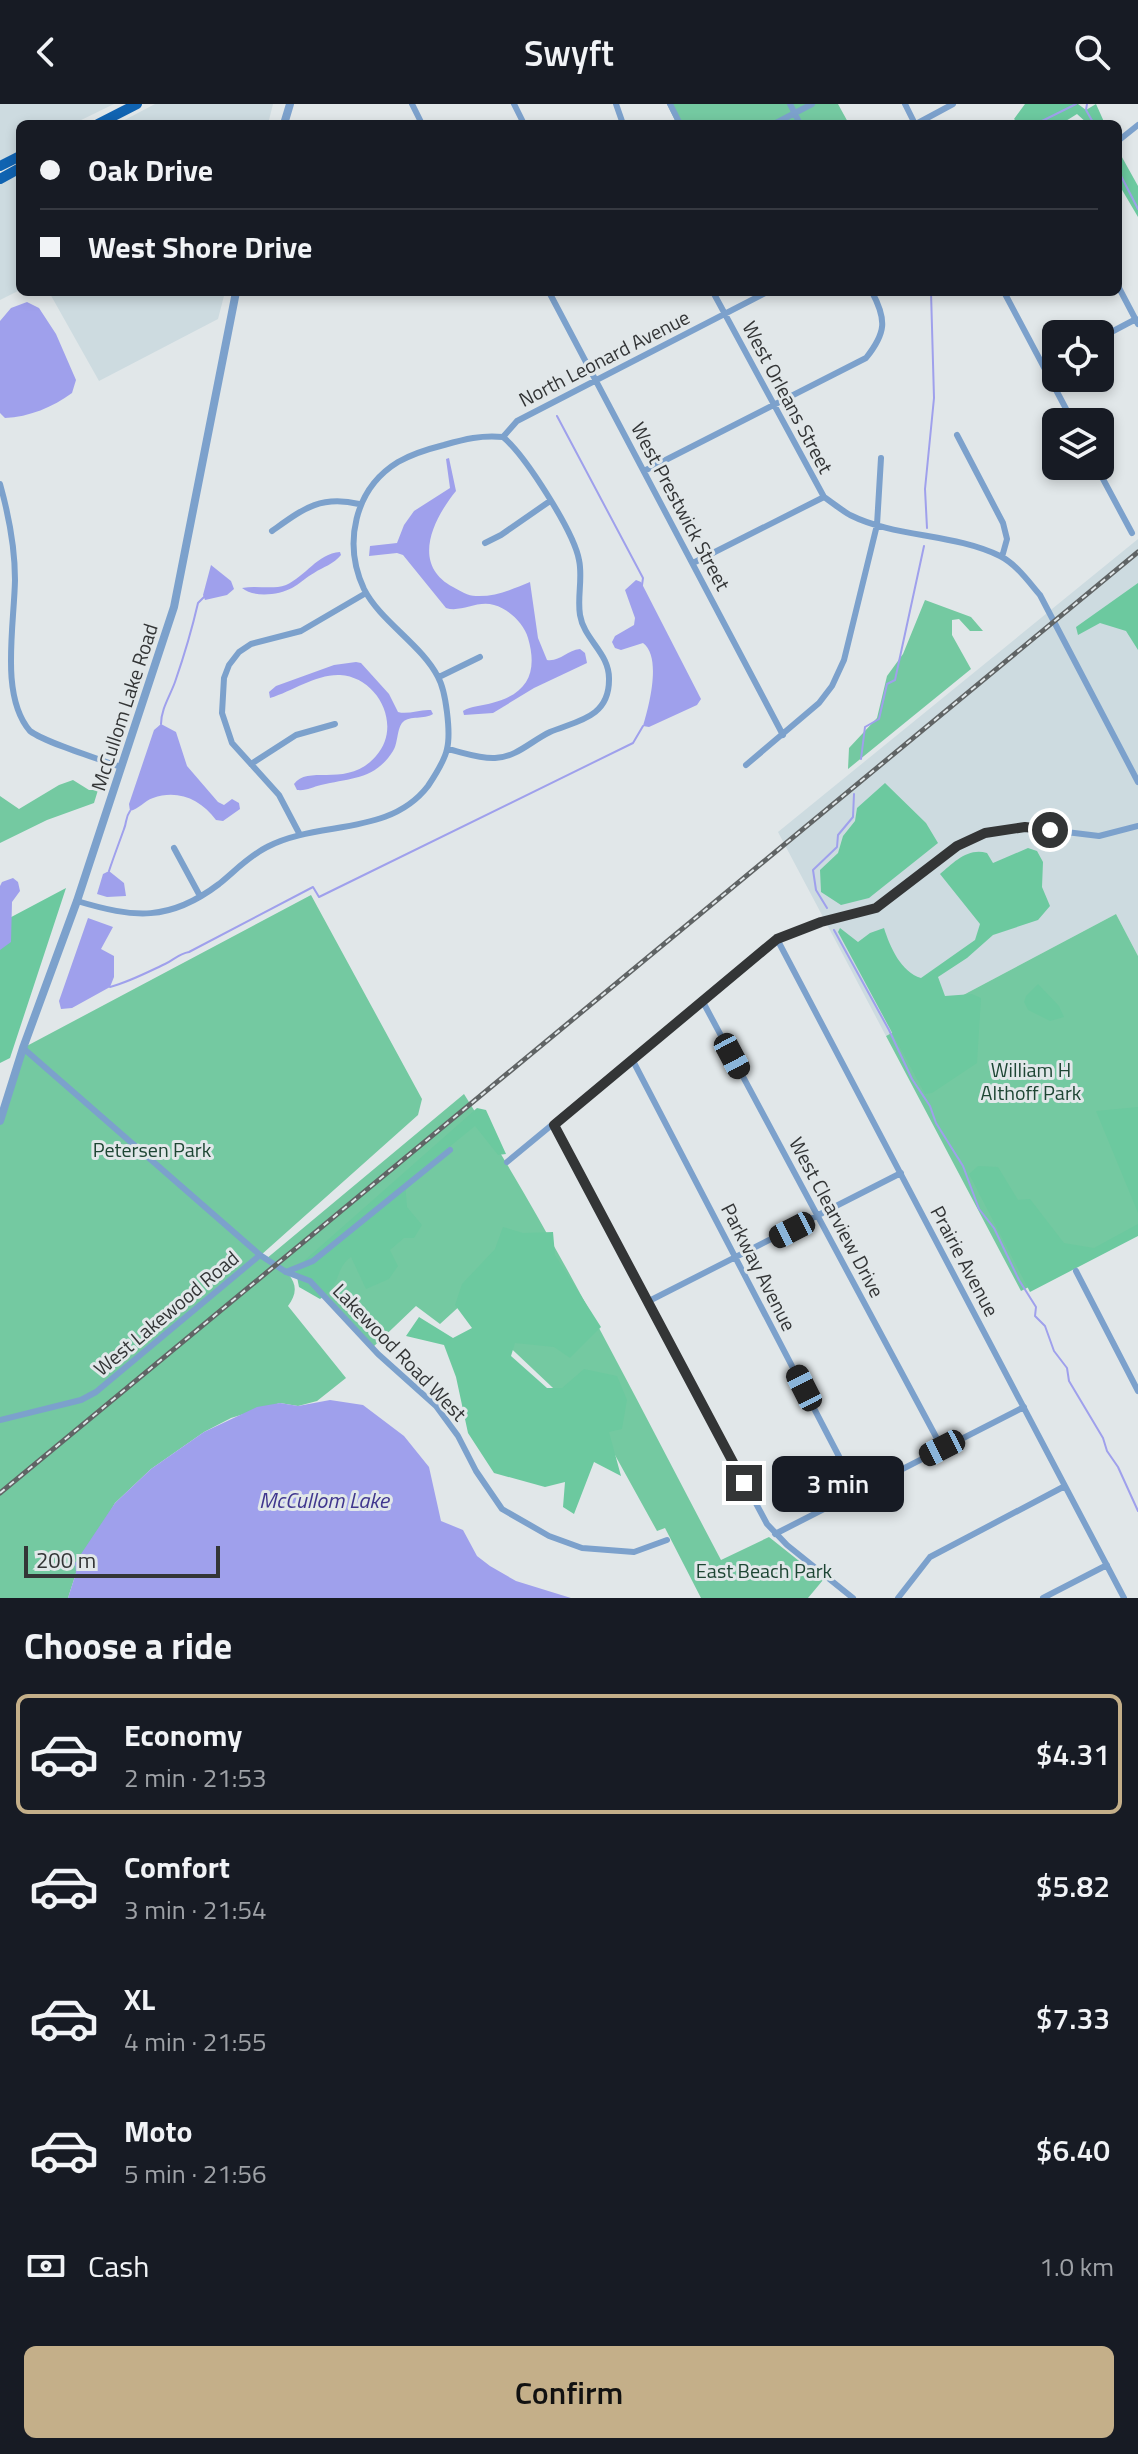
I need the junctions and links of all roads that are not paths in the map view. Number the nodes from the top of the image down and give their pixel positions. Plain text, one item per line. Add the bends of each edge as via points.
1 (137, 104) edge
2 (790, 104) edge
3 (812, 104) edge
4 (953, 104) edge
5 (794, 113) junction
6 (106, 120) edge
7 (781, 120) edge
8 (798, 120) edge
9 (923, 120) edge
10 (1138, 125) edge
11 (1122, 138) edge
12 (1122, 293) edge
13 (235, 296) edge
14 (551, 296) edge
15 (715, 296) edge
16 (759, 296) edge
17 (874, 296) edge
18 (1006, 296) edge
19 (725, 313) junction
20 (1137, 320) edge
21 (1114, 331) edge
22 (1042, 363) edge
23 (596, 380) junction
24 (773, 405) junction
25 (957, 435) dead end
26 (503, 437) junction
27 (881, 458) dead end
28 (644, 471) junction
29 (1104, 480) edge
30 (0, 484) edge
31 (824, 497) junction
32 (550, 501) junction
33 (359, 504) junction
34 (877, 525) junction
35 (272, 531) dead end
36 (1132, 533) dead end
37 (485, 543) dead end
38 (1002, 557) junction
39 (693, 563) junction
40 (366, 593) junction
41 (480, 657) dead end
42 (439, 677) junction
43 (335, 724) dead end
44 (783, 735) junction
45 (447, 749) junction
46 (251, 764) junction
47 (746, 765) dead end
48 (121, 767) junction
49 (1138, 782) edge
50 (1138, 826) edge
51 (299, 833) junction
52 (174, 848) dead end
53 (200, 896) junction
54 (77, 901) junction
55 (777, 939) junction
56 (703, 1002) junction
57 (23, 1048) junction
58 (632, 1059) junction
59 (0, 1121) edge
60 (554, 1125) junction
61 (450, 1150) dead end
62 (507, 1162) dead end
63 (901, 1173) junction
64 (819, 1216) junction
65 (260, 1255) junction
66 (737, 1258) junction
67 (1076, 1271) dead end
68 (286, 1272) junction
69 (649, 1301) junction
70 (1138, 1391) edge
71 (1024, 1407) junction
72 (0, 1420) edge
73 (942, 1448) junction
74 (1065, 1486) junction
75 (857, 1491) junction
76 (775, 1534) junction
77 (667, 1540) dead end
78 (1107, 1565) junction
79 (853, 1598) edge
80 (898, 1598) edge
81 (1043, 1598) edge
82 (1124, 1598) edge

1 - 6 main road
2 - 5 street
3 - 5 street
4 - 9 street
5 - 7 street
5 - 8 street
10 - 11 street
12 - 20 street
13 - 48 street, McCullom Lake Road via 174,607
14 - 23 street, West Prestwick Street
15 - 19 street, West Orleans Street
16 - 19 street, North Leonard Avenue
17 - 24 street via 884,323 866,358
18 - 22 street
19 - 23 street, North Leonard Avenue
19 - 24 street, West Orleans Street
20 - 21 street
23 - 26 street, North Leonard Avenue via 517,421
23 - 28 street, West Prestwick Street
24 - 28 street
24 - 31 street, West Orleans Street
25 - 38 street via 1003,523 1007,539
26 - 32 street via 523,457
26 - 33 street via 481,435 413,455 372,484
27 - 34 street
28 - 39 street, West Prestwick Street
29 - 36 street
30 - 48 street via 11,526 15,580 4,678 9,699 32,733
31 - 34 street, West Orleans Street
31 - 39 street
32 - 37 street
32 - 45 street via 575,544 581,620 606,662 606,695 592,715 519,752 496,758
33 - 35 street via 324,501
33 - 40 street via 353,547
34 - 38 street, West Orleans Street
34 - 44 street via 844,660 826,695
38 - 49 street, West Orleans Street via 1040,595
39 - 44 street, West Prestwick Street
40 - 42 street
40 - 46 street via 301,631 251,644 229,665 222,713 232,743
41 - 42 street
42 - 45 street
43 - 46 street via 296,735
44 - 47 street
45 - 51 street via 428,786 405,807 378,820
46 - 51 street via 279,795
48 - 54 street, McCullom Lake Road
50 - 55 street via 1099,836 1025,827 985,833 957,846 876,908
51 - 53 street via 258,852
52 - 53 street
53 - 54 street via 177,908 132,915
54 - 57 street, McCullom Lake Road
55 - 56 street
55 - 63 street, Prairie Avenue
56 - 58 street
56 - 64 street, West Clearview Drive
57 - 59 street, McCullom Lake Road
57 - 65 street, Lakewood Road West
58 - 60 street
58 - 66 street, Parkway Avenue
60 - 62 street
60 - 69 street
61 - 68 street via 313,1261
63 - 64 street
63 - 71 street, Prairie Avenue
64 - 66 street
64 - 73 street, West Clearview Drive
65 - 68 street, Lakewood Road West
65 - 72 street, West Lakewood Road via 96,1392
66 - 69 street
66 - 75 street, Parkway Avenue
67 - 70 street
68 - 77 street, Lakewood Road West via 310,1281 436,1406 502,1509 582,1548 634,1552
69 - 76 street
71 - 73 street
71 - 74 street, Prairie Avenue
73 - 75 street
74 - 78 street, Prairie Avenue
74 - 80 street via 930,1557
75 - 76 street
76 - 79 street
78 - 81 street
78 - 82 street, Prairie Avenue

